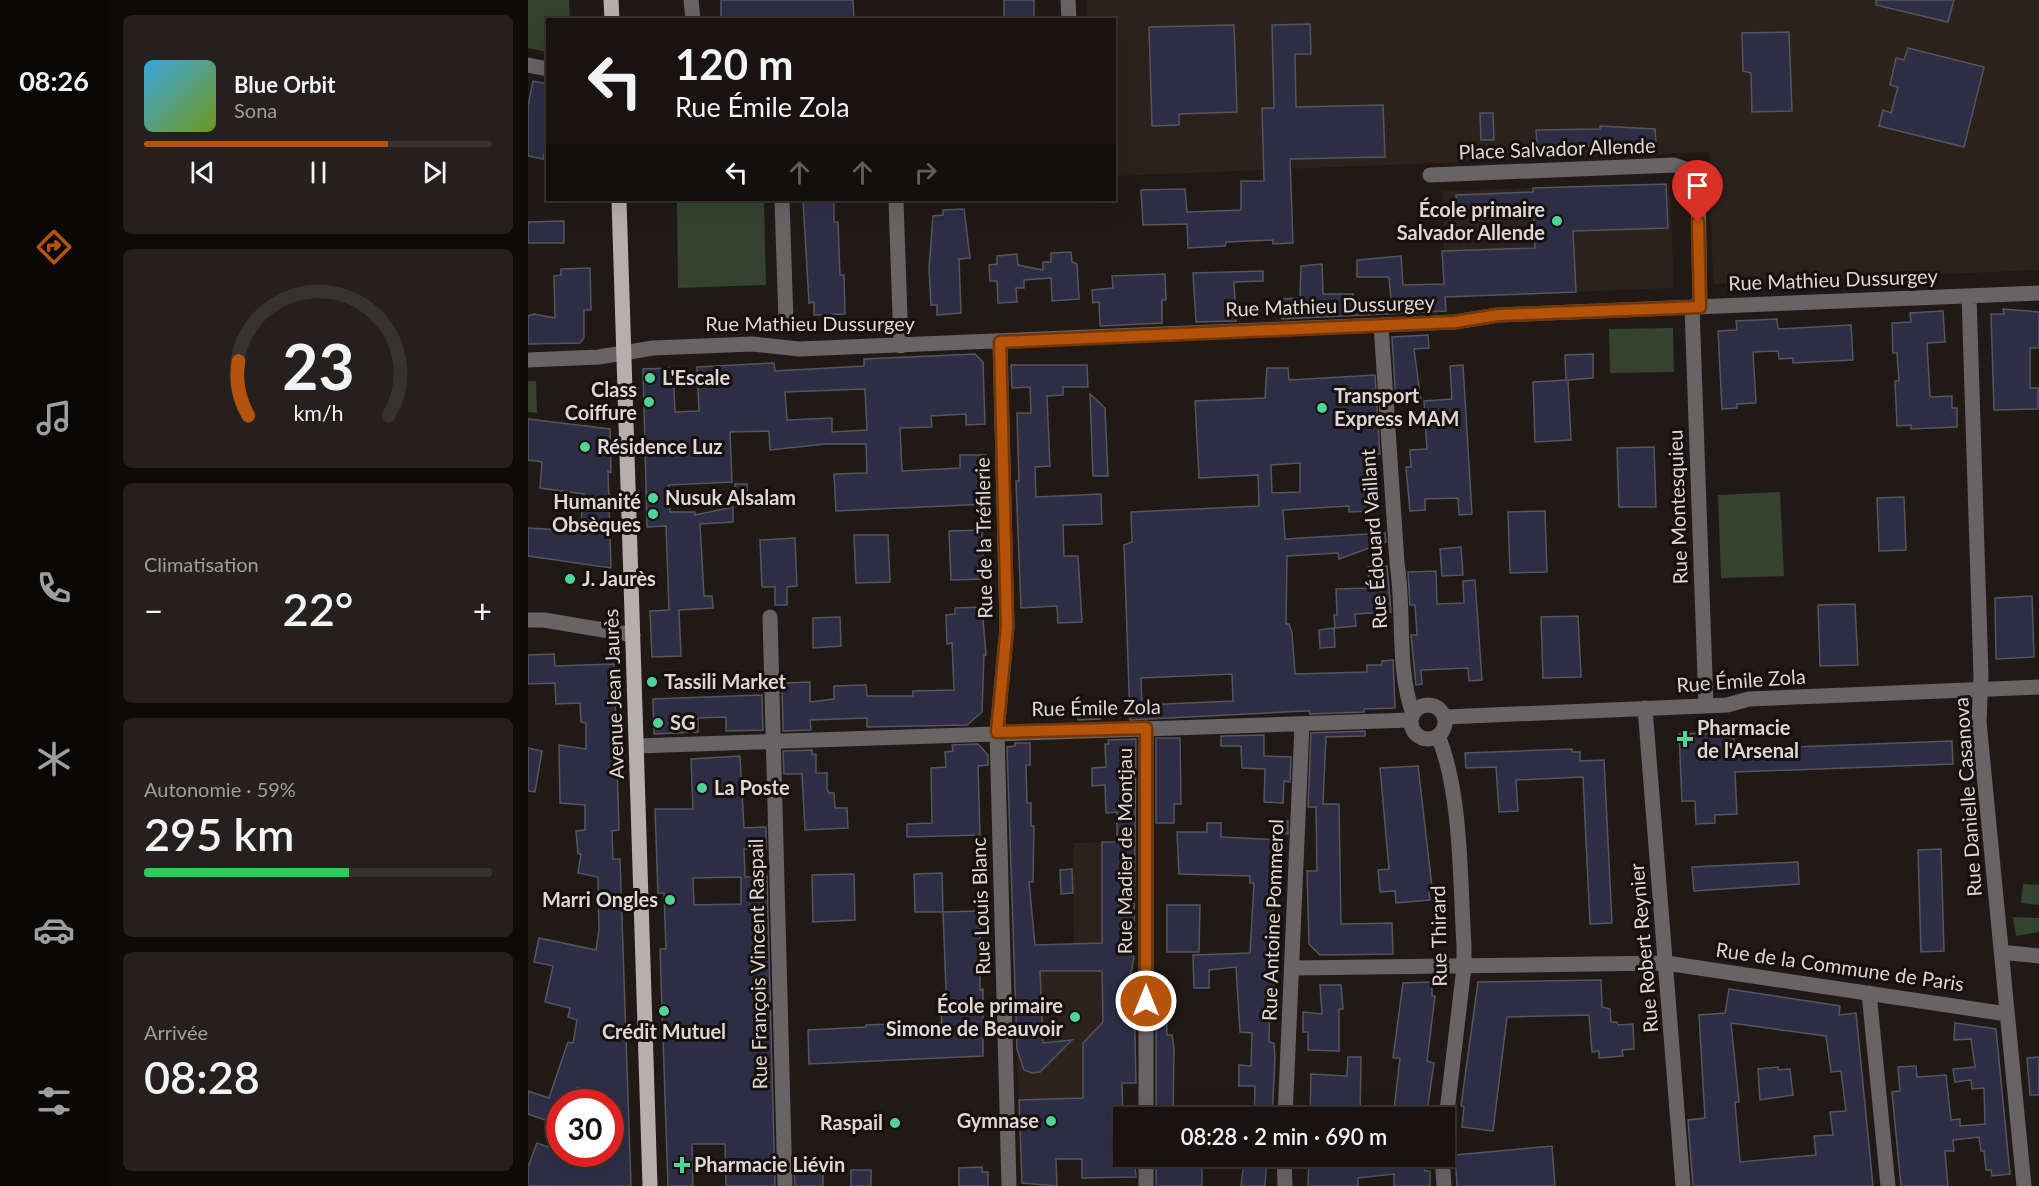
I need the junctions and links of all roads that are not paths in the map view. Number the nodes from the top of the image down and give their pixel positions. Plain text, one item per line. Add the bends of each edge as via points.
1 (611, 0) edge
2 (691, 0) edge
3 (1068, 0) edge
4 (612, 18) edge
5 (693, 18) edge
6 (1069, 18) edge
7 (528, 64) edge
8 (546, 68) edge
9 (1430, 175) dead end
10 (619, 201) edge
11 (782, 201) edge
12 (896, 201) edge
13 (2039, 293) edge
14 (1969, 296) junction
15 (1696, 307) junction
16 (786, 321) dead end
17 (1381, 325) junction
18 (1000, 342) junction
19 (901, 346) junction
20 (623, 353) junction
21 (528, 360) edge
22 (770, 617) dead end
23 (528, 620) edge
24 (633, 635) junction
25 (2039, 687) edge
26 (1981, 689) junction
27 (1706, 705) junction
28 (1645, 708) junction
29 (1412, 717) junction
30 (1445, 717) junction
31 (1302, 725) junction
32 (1146, 728) junction
33 (997, 732) junction
34 (1438, 736) junction
35 (774, 741) junction
36 (637, 746) junction
37 (2001, 952) junction
38 (2039, 956) edge
39 (1666, 963) junction
40 (1464, 967) junction
41 (1293, 968) junction
42 (1869, 993) junction
43 (2007, 1014) junction
44 (1146, 1107) edge
45 (1286, 1107) edge
46 (1448, 1107) edge
47 (1146, 1167) edge
48 (1284, 1167) edge
49 (1443, 1167) edge
50 (650, 1186) edge
51 (785, 1186) edge
52 (1009, 1186) edge
53 (1146, 1186) edge
54 (1285, 1186) edge
55 (1444, 1186) edge
56 (1683, 1186) edge
57 (1888, 1186) edge
58 (2025, 1186) edge

1 - 4 main road
2 - 5 street
3 - 6 street
7 - 8 street
9 - 15 street, Place Salvador Allende via 1674,165 1689,170 1698,184
10 - 20 main road, Avenue Jean Jaurès
11 - 16 street
12 - 19 street
13 - 14 street, Rue Mathieu Dussurgey
14 - 15 street, Rue Mathieu Dussurgey
14 - 26 street, Rue Danielle Casanova
15 - 17 street, Rue Mathieu Dussurgey via 1498,315 1455,322
15 - 27 street, Rue Montesquieu
17 - 18 street, Rue Mathieu Dussurgey
17 - 29 street, Rue Édouard Vaillant via 1402,596 1404,680
18 - 19 street, Rue Mathieu Dussurgey
18 - 33 street, Rue de la Tréfilerie via 1007,627
19 - 20 street, Rue Mathieu Dussurgey via 799,350 752,344
20 - 21 street, Rue Mathieu Dussurgey
20 - 24 main road, Avenue Jean Jaurès
22 - 35 street, Rue François Vincent Raspail
23 - 24 street
24 - 36 main road, Avenue Jean Jaurès
25 - 26 street, Rue Émile Zola
26 - 27 street, Rue Émile Zola via 1749,699
26 - 37 street, Rue Danielle Casanova via 1979,722
27 - 28 street, Rue Émile Zola
28 - 30 street, Rue Émile Zola
28 - 39 street, Rue Robert Reynier
29 - 30 street, Rue Émile Zola via 1418,708 1434,706
29 - 31 street, Rue Émile Zola
29 - 34 street via 1412,728 1423,738
30 - 34 street
31 - 32 street, Rue Émile Zola
31 - 41 street, Rue Antoine Pommerol
32 - 33 street, Rue Émile Zola
32 - 44 street, Rue Madier de Montjau
33 - 35 street, Rue Émile Zola
33 - 52 street, Rue Louis Blanc
34 - 40 street, Rue Thirard via 1446,755 1454,813
35 - 36 street, Rue Émile Zola
35 - 51 street, Rue François Vincent Raspail
36 - 50 main road, Avenue Jean Jaurès
37 - 38 street
37 - 43 street, Rue Danielle Casanova
39 - 40 street, Rue de la Commune de Paris
39 - 42 street, Rue de la Commune de Paris
39 - 56 street, Rue Robert Reynier
40 - 41 street, Rue de la Commune de Paris
40 - 46 street, Rue Thirard
41 - 45 street, Rue Antoine Pommerol
42 - 43 street, Rue de la Commune de Paris
42 - 57 street
43 - 58 street, Rue Danielle Casanova
47 - 53 street
48 - 54 street
49 - 55 street

